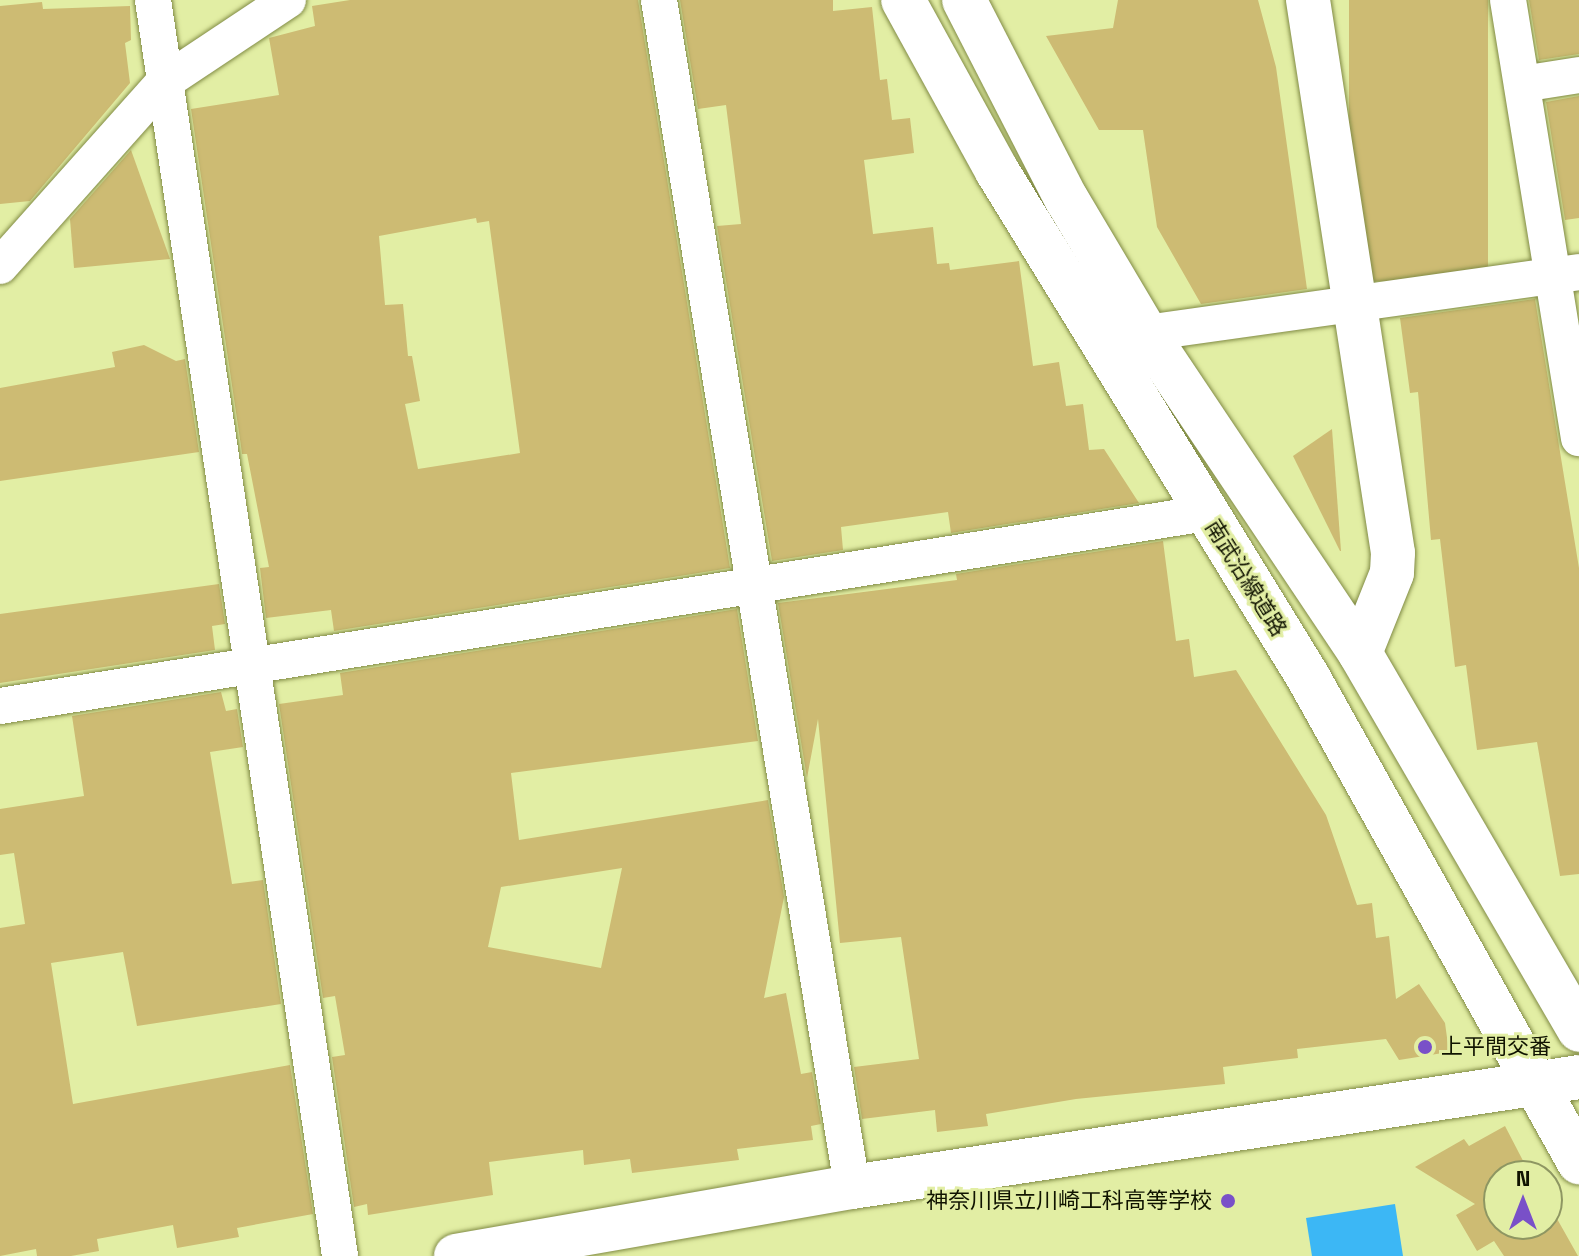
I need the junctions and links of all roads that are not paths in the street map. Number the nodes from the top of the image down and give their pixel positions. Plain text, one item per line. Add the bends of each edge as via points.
1 (153, 0) edge
2 (288, 0) edge
3 (659, 0) edge
4 (903, 0) edge
5 (964, 0) edge
6 (1308, 0) edge
7 (1508, 0) edge
8 (1579, 75) edge
9 (163, 83) junction
10 (1522, 84) junction
11 (0, 266) edge
12 (1566, 274) edge
13 (1358, 304) junction
14 (1146, 333) junction
15 (1579, 438) edge
16 (1206, 513) junction
17 (755, 585) junction
18 (1360, 653) junction
19 (251, 666) junction
20 (0, 706) edge
21 (1579, 1030) edge
22 (1579, 1077) edge
23 (1534, 1083) junction
24 (1579, 1162) edge
25 (852, 1187) junction
26 (340, 1256) edge
27 (456, 1256) edge

1 - 9 street
2 - 9 street
3 - 17 street
4 - 16 street, 南武沿線道路 via 997,171
5 - 14 street via 1067,200
6 - 13 street
7 - 10 street
8 - 10 street
9 - 11 street
9 - 19 street
10 - 12 street
12 - 13 street
12 - 15 street
13 - 14 street
13 - 18 street via 1393,553 1392,573
14 - 18 street
16 - 17 street
16 - 23 street, 南武沿線道路 via 1308,677
17 - 19 street
17 - 25 street
18 - 21 street
19 - 20 street
19 - 26 street
22 - 23 street
23 - 24 street, 南武沿線道路
23 - 25 street
25 - 27 street

